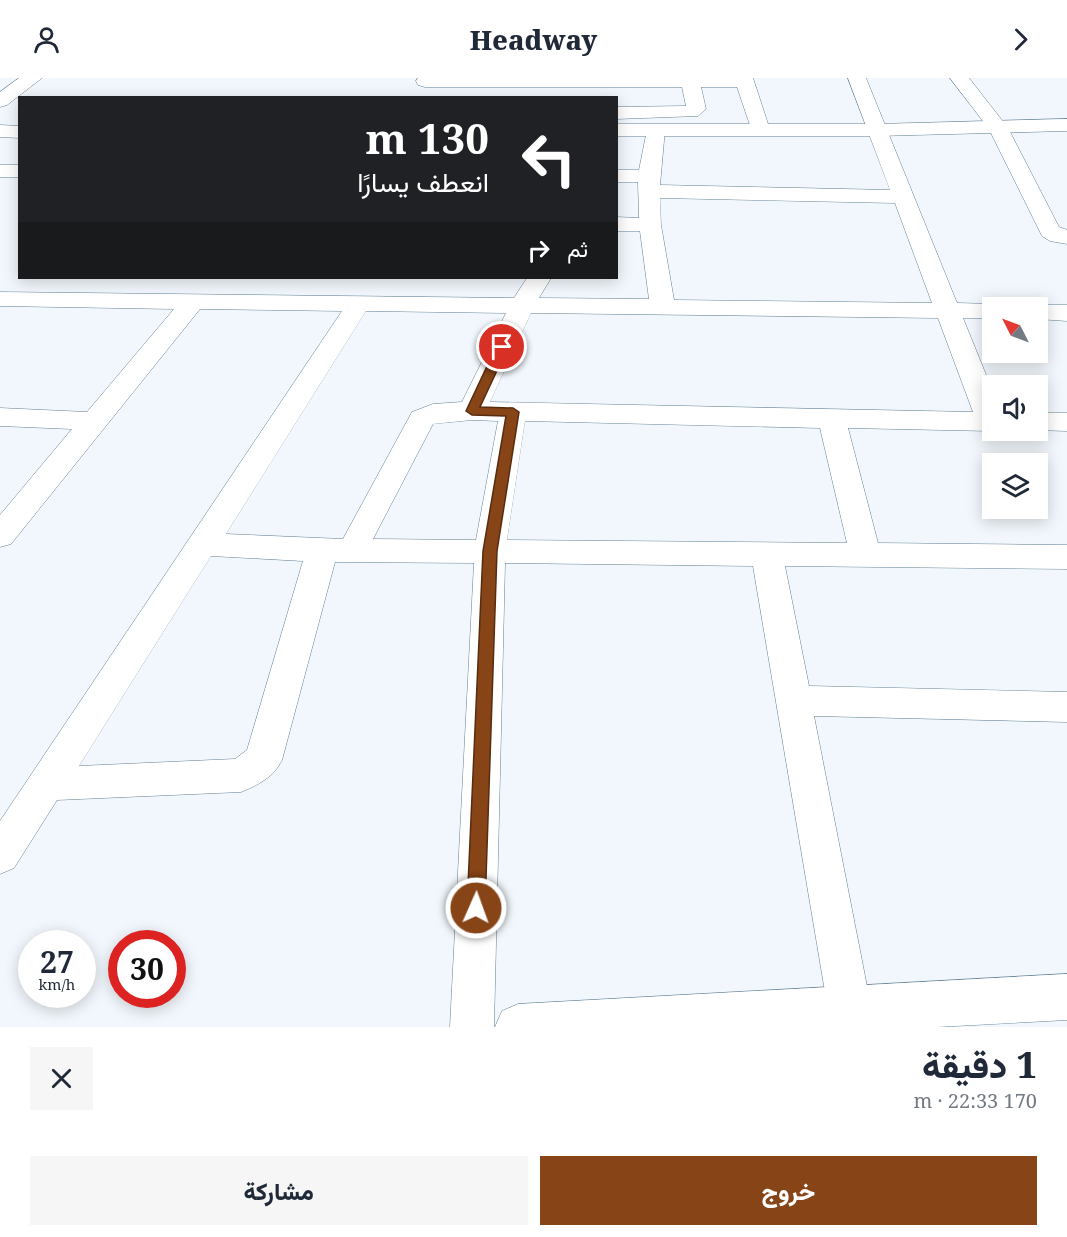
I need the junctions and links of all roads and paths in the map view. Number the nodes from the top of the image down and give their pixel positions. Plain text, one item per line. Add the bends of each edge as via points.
1 (32, 78) edge
2 (857, 78) edge
3 (958, 78) edge
4 (744, 80) edge
5 (425, 81) dead end
6 (690, 81) junction
7 (478, 89) edge
8 (575, 89) edge
9 (0, 101) edge
10 (618, 113) edge
11 (1067, 125) edge
12 (998, 128) junction
13 (655, 129) junction
14 (618, 130) edge
15 (760, 130) junction
16 (877, 130) junction
17 (0, 131) edge
18 (18, 132) edge
19 (0, 171) edge
20 (18, 171) edge
21 (618, 176) edge
22 (650, 183) junction
23 (903, 197) junction
24 (618, 224) edge
25 (650, 225) junction
26 (1067, 237) edge
27 (538, 279) edge
28 (0, 299) edge
29 (193, 301) junction
30 (359, 303) junction
31 (522, 305) junction
32 (663, 307) junction
33 (946, 310) junction
34 (982, 311) edge
35 (1048, 312) edge
36 (1067, 312) edge
37 (982, 398) edge
38 (472, 411) junction
39 (513, 412) junction
40 (0, 417) edge
41 (832, 419) junction
42 (94, 421) junction
43 (982, 422) edge
44 (1048, 422) edge
45 (1067, 422) edge
46 (0, 536) edge
47 (200, 544) junction
48 (337, 550) junction
49 (490, 551) junction
50 (767, 554) junction
51 (864, 555) junction
52 (1067, 556) edge
53 (794, 701) junction
54 (1067, 707) edge
55 (49, 784) junction
56 (0, 855) edge
57 (1067, 997) edge
58 (852, 1018) edge
59 (472, 1027) edge
60 (518, 1027) edge

1 - 9 street
2 - 16 street
3 - 12 street
4 - 6 street
4 - 15 street
5 - 7 street
6 - 8 street
6 - 10 street via 696,109 691,112
7 - 8 street
11 - 12 street
12 - 16 street
12 - 26 street via 1050,231
13 - 14 street
13 - 15 street
13 - 22 street
15 - 16 street
16 - 23 street
17 - 18 street
19 - 20 street
21 - 22 street
22 - 23 street
22 - 25 street
23 - 33 street
24 - 25 street
25 - 32 street
27 - 31 street
28 - 29 street
29 - 30 street
29 - 42 street
30 - 31 street
30 - 47 street
31 - 32 street
31 - 38 street
32 - 33 street
33 - 34 street
33 - 37 street
35 - 36 street
38 - 39 street
38 - 48 street via 433,412 422,418
39 - 41 street
39 - 49 street
40 - 42 street
41 - 43 street
41 - 51 street
42 - 46 street
44 - 45 street
47 - 48 street
47 - 55 street
48 - 49 street
48 - 55 street via 263,759 241,775
49 - 50 street
49 - 59 street
50 - 51 street
50 - 53 street
51 - 52 street
53 - 54 street
53 - 58 street
55 - 56 street
57 - 58 street
58 - 60 street

